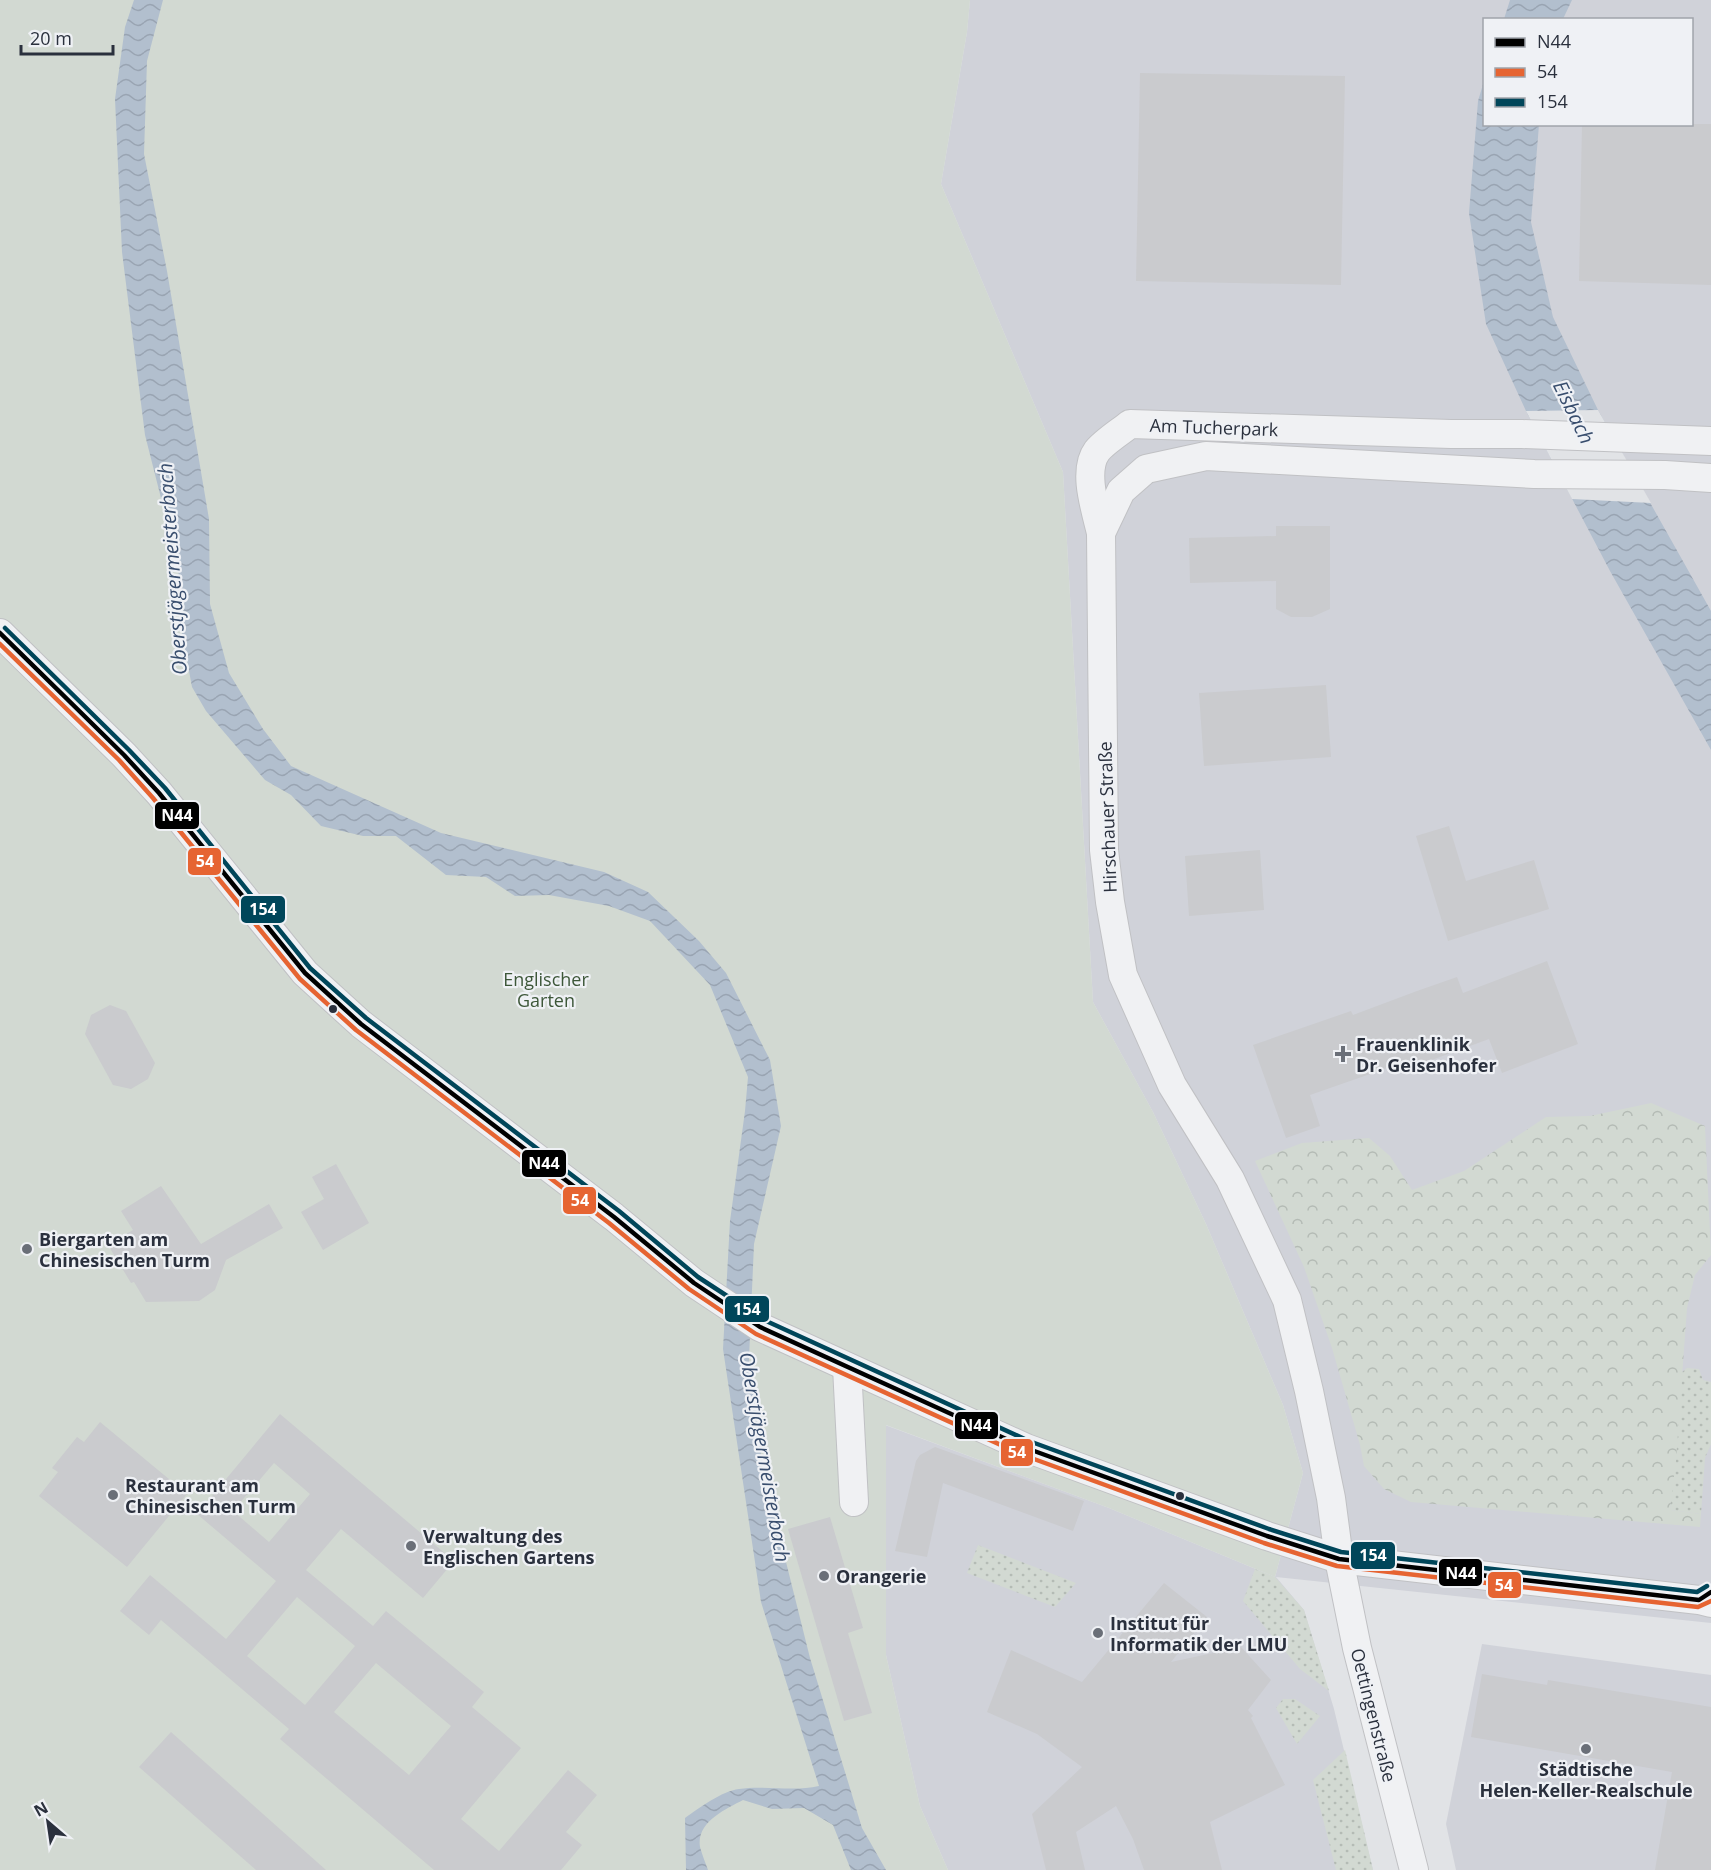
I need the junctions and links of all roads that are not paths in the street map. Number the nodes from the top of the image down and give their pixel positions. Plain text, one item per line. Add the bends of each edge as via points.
1 (1711, 441) edge
2 (1711, 478) edge
3 (1101, 533) junction
4 (0, 633) edge
5 (847, 1367) junction
6 (854, 1502) dead end
7 (1339, 1559) junction
8 (1707, 1598) edge
9 (1414, 1870) edge

1 - 3 street, Am Tucherpark via 1130,424 1097,451 1091,466 1091,490
2 - 3 street, Am Tucherpark via 1534,474 1206,456 1146,469 1121,491
3 - 7 street, Hirschauer Straße via 1104,850 1123,975 1172,1085 1230,1179 1287,1300 1331,1498
4 - 5 street via 124,755 305,973 361,1024 704,1289 760,1327
5 - 6 street
5 - 7 street via 1026,1448
7 - 8 street
7 - 9 street, Oettingenstraße via 1357,1648

